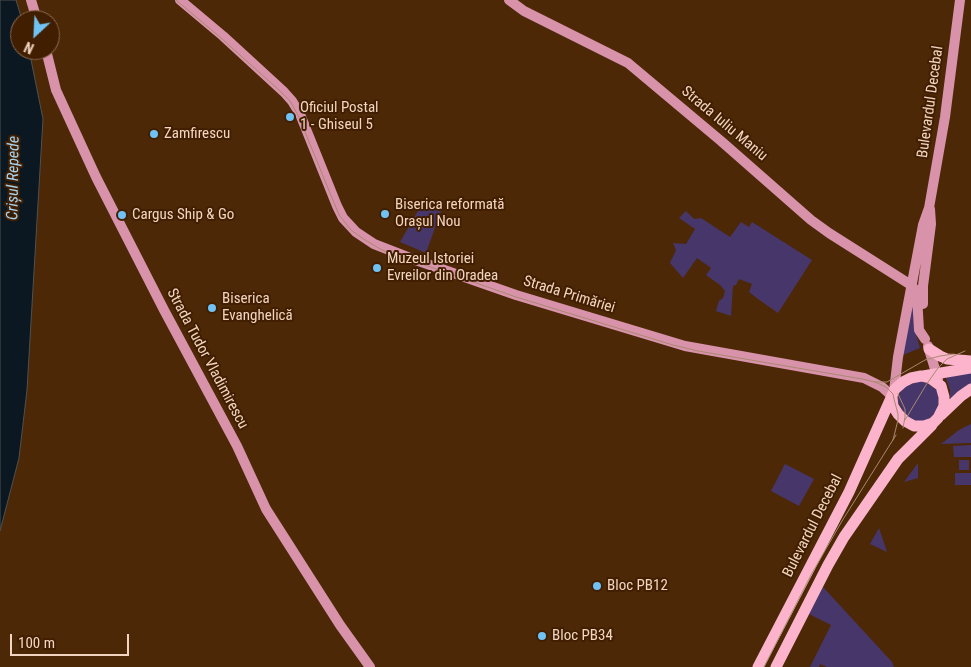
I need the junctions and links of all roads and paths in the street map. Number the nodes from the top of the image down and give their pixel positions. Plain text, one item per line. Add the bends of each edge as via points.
1 (180, 0) edge
2 (508, 0) edge
3 (960, 0) edge
4 (48, 60) edge
5 (930, 208) junction
6 (911, 285) junction
7 (927, 344) junction
8 (971, 361) edge
9 (971, 368) edge
10 (937, 374) junction
11 (921, 376) junction
12 (941, 386) junction
13 (971, 389) edge
14 (893, 395) junction
15 (936, 420) junction
16 (370, 667) edge
17 (758, 667) edge
18 (776, 667) edge

1 - 14 street, Strada Primăriei via 292,101 343,218 374,244 516,295 685,346 864,378
2 - 6 street, Strada Iuliu Maniu via 628,63 811,220
3 - 5 street, Bulevardul Decebal
4 - 16 street, Strada Tudor Vladimirescu via 56,90 96,177 237,446 266,509
5 - 6 street, Bulevardul Decebal via 922,225
5 - 7 street, Bulevardul Decebal via 922,302
6 - 7 street, Bulevardul Decebal via 917,296 919,330
6 - 14 street, Bulevardul Decebal
7 - 8 main road via 940,356
7 - 10 street, Bulevardul Decebal
9 - 10 main road
10 - 11 main road
10 - 12 street, Bulevardul Decebal
11 - 12 main road via 933,379
11 - 14 main road via 903,382
12 - 15 main road via 943,409
13 - 15 main road, Bulevardul Decebal
14 - 15 main road via 895,410 905,422 927,426
14 - 17 main road, Bulevardul Decebal via 849,492
15 - 18 main road, Bulevardul Decebal via 898,460 844,536

